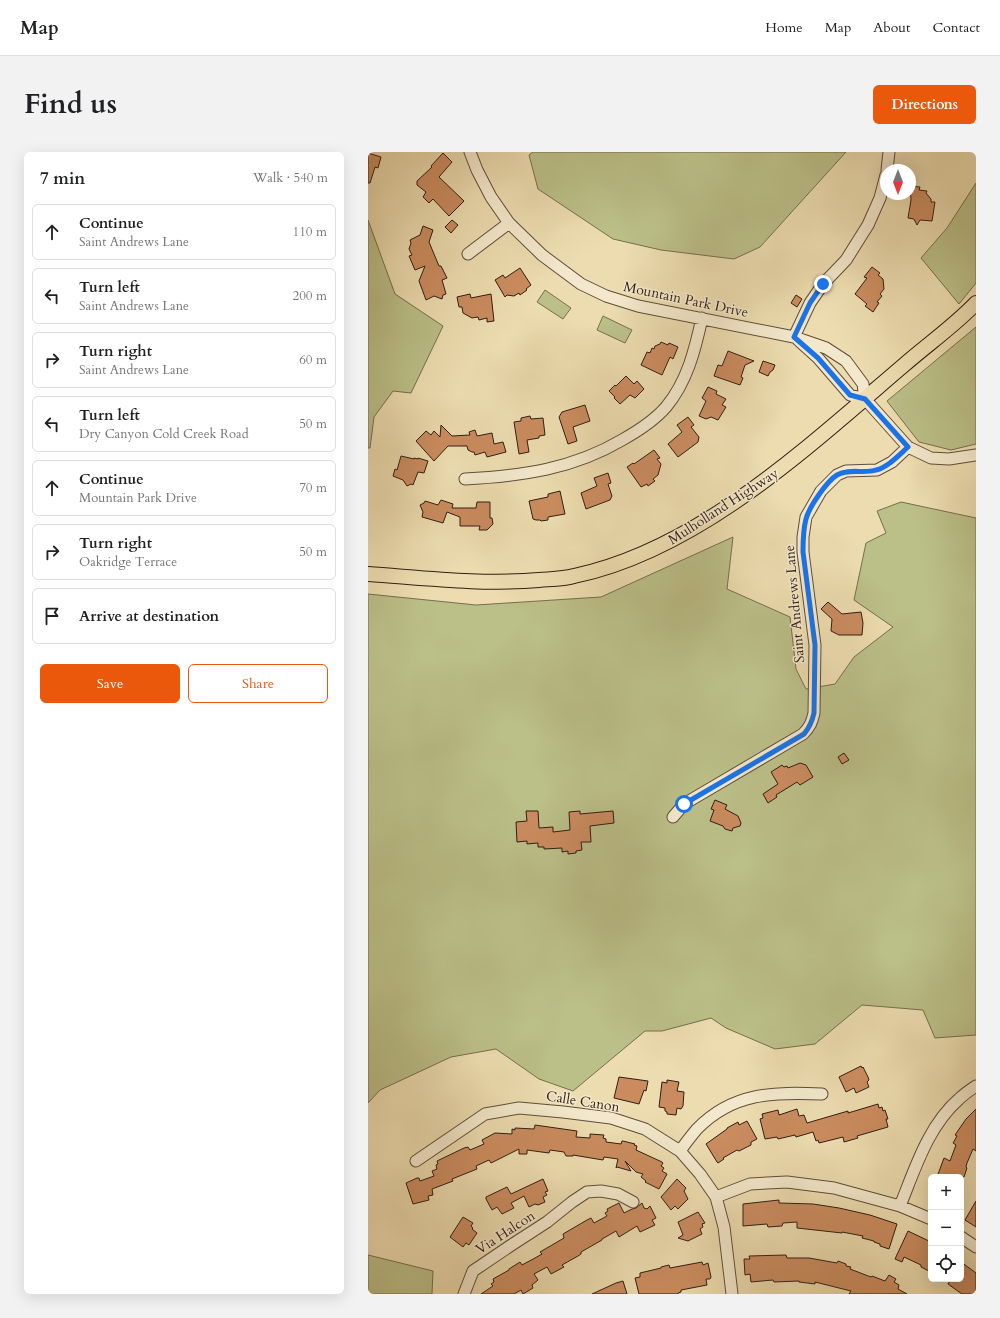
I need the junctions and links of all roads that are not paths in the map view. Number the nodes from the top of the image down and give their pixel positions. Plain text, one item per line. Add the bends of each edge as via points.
1 (470, 152) edge
2 (889, 152) edge
3 (888, 164) edge
4 (880, 198) edge
5 (509, 223) junction
6 (468, 254) dead end
7 (976, 304) edge
8 (702, 318) junction
9 (794, 337) junction
10 (843, 359) junction
11 (828, 370) junction
12 (865, 399) junction
13 (908, 447) junction
14 (976, 455) edge
15 (465, 479) dead end
16 (368, 574) edge
17 (673, 817) dead end
18 (976, 1086) edge
19 (822, 1094) dead end
20 (680, 1151) junction
21 (416, 1161) dead end
22 (716, 1197) junction
23 (632, 1202) dead end
24 (900, 1206) junction
25 (928, 1218) edge
26 (964, 1239) edge
27 (976, 1247) edge
28 (464, 1294) edge
29 (732, 1294) edge

1 - 5 street, Mountain Park Drive via 480,177
2 - 3 street
4 - 9 street via 868,225 846,260 823,284 810,303
5 - 6 street
5 - 8 street, Mountain Park Drive via 542,255 581,284 606,296 638,306
7 - 12 main road, Mulholland Highway
8 - 9 street, Mountain Park Drive
8 - 15 street via 695,350 677,390 650,423 634,434 571,464 514,475
9 - 10 street, Mountain Park Drive via 826,348
9 - 11 street, Mountain Park Drive
10 - 11 street
10 - 12 street, Mountain Park Drive via 863,384
11 - 12 street, Mountain Park Drive via 850,395
12 - 13 street
12 - 16 main road, Mulholland Highway via 787,463 725,508 672,540 613,566 573,577 506,583
13 - 14 street via 932,458 949,459
13 - 17 street, Saint Andrews Lane via 892,462 877,470 846,471 837,475 821,491 806,517 803,552 815,645 814,713 809,728 804,734 684,804
18 - 24 street via 958,1099 940,1121 923,1149
19 - 20 street via 786,1093 751,1097 724,1107 697,1129
20 - 21 street, Calle Canon via 645,1129 611,1118 519,1108 485,1114
20 - 22 street, Calle Canon
22 - 24 street via 750,1184 787,1182 834,1188
22 - 29 street, Calle Canon via 724,1227
23 - 28 street, Via Halcon via 618,1194 587,1192 473,1271
24 - 25 street
26 - 27 street

